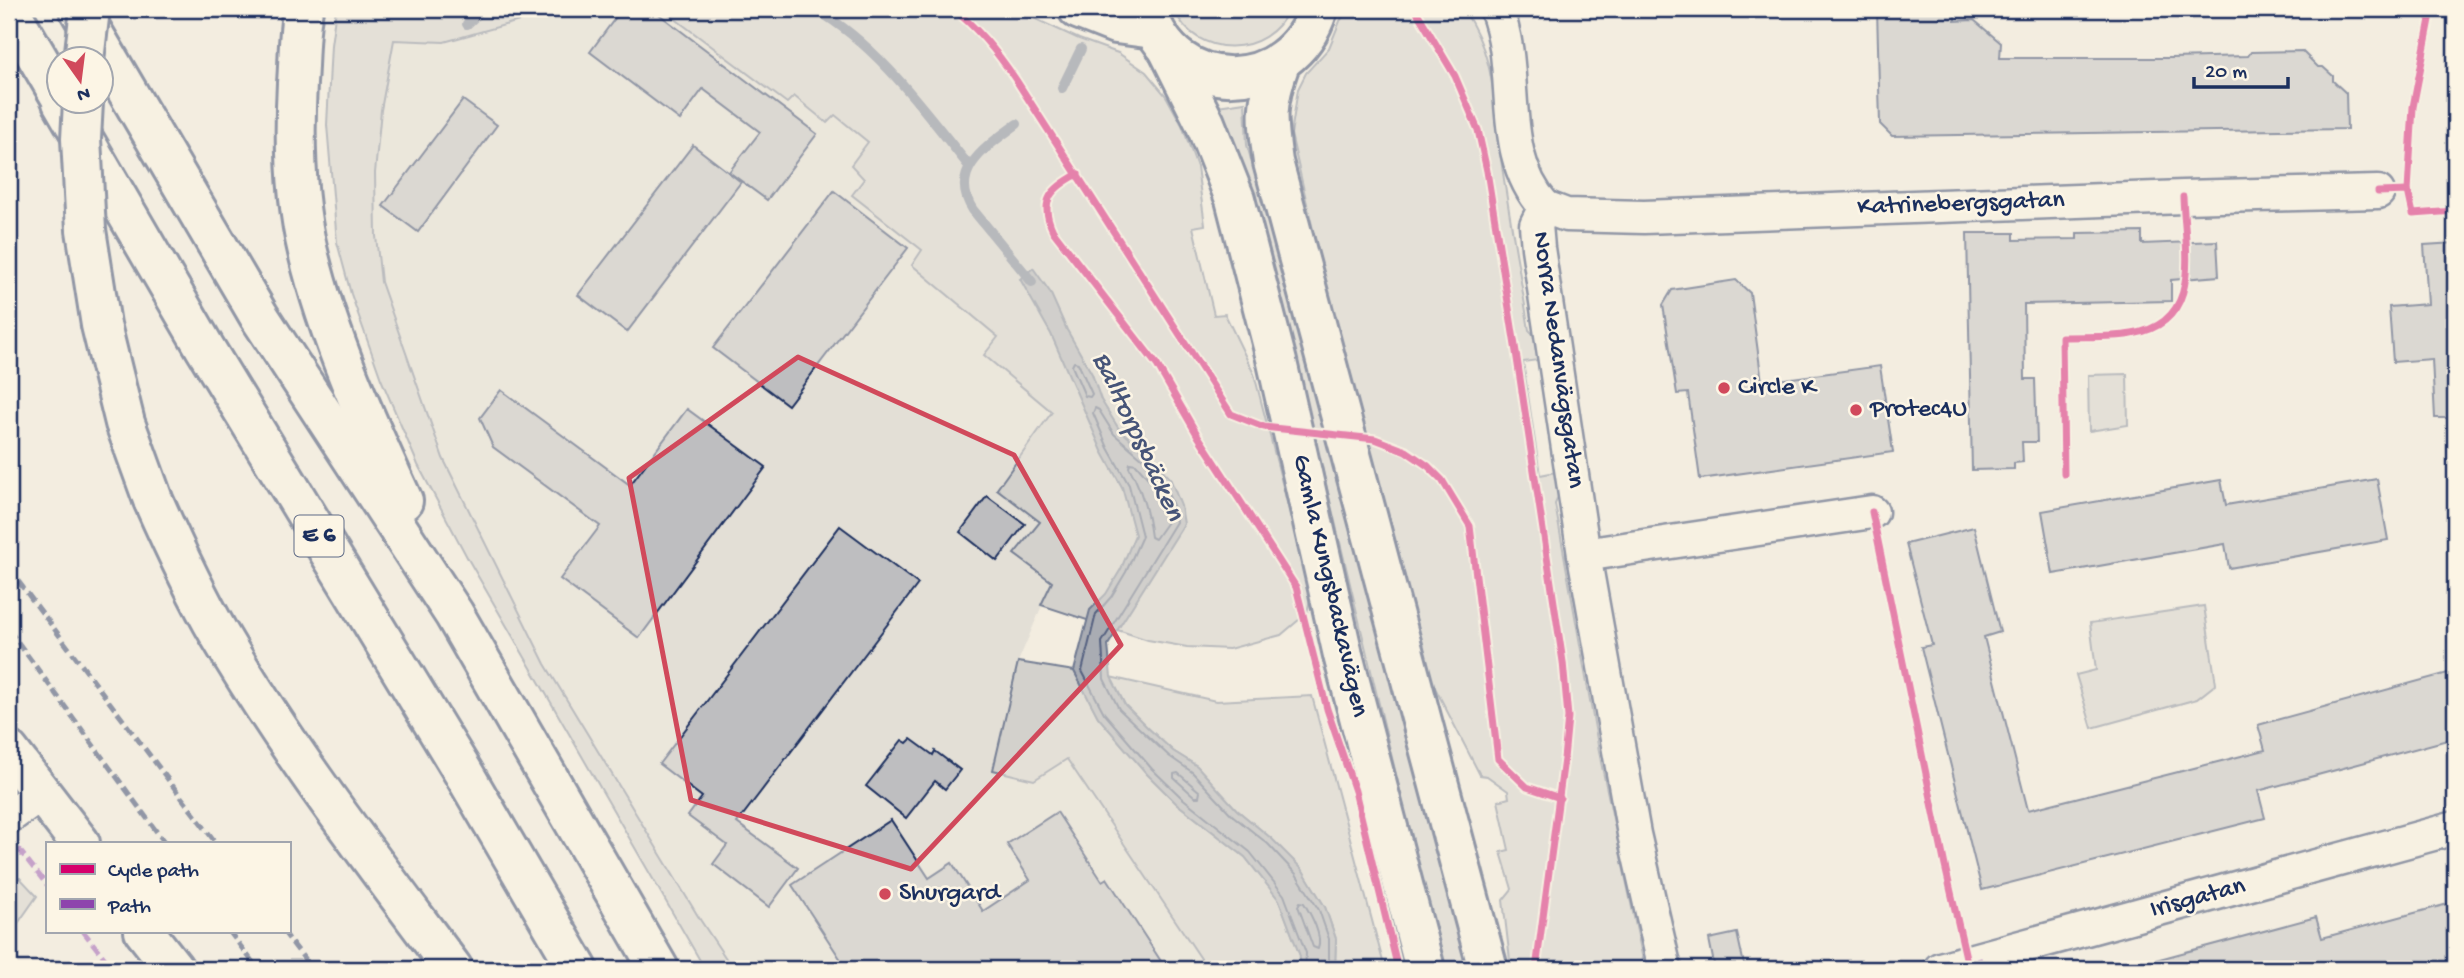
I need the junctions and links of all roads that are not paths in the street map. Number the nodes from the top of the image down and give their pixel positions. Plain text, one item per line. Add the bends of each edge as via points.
1 (9, 9) edge
2 (79, 9) edge
3 (90, 9) edge
4 (303, 9) edge
5 (1078, 9) edge
6 (1496, 9) edge
7 (1319, 11) edge
8 (1156, 29) edge
9 (86, 46) edge
10 (1280, 62) junction
11 (46, 72) edge
12 (70, 116) edge
13 (82, 116) edge
14 (2378, 192) dead end
15 (1545, 207) junction
16 (1872, 512) dead end
17 (1584, 555) junction
18 (454, 614) junction
19 (10, 755) edge
20 (43, 792) junction
21 (9, 817) edge
22 (2455, 828) edge
23 (79, 842) edge
24 (145, 932) edge
25 (174, 969) edge
26 (453, 969) edge
27 (578, 969) edge
28 (659, 969) edge
29 (1425, 969) edge
30 (1488, 969) edge
31 (1665, 969) edge
32 (1940, 969) edge

1 - 11 main road
2 - 18 main road, E 6 via 259,316
3 - 9 main road, bridge
4 - 18 main road via 296,155 307,250 342,361
5 - 8 main road via 1116,24
6 - 15 street, Norra Nedanvägsgatan via 1508,62 1515,143 1526,181
7 - 10 main road via 1302,42
8 - 10 main road via 1187,64 1209,74 1246,75
8 - 29 main road, Gamla Kungsbackavägen via 1205,123 1235,198 1343,655
10 - 30 main road, Gamla Kungsbackavägen via 1269,93 1267,121 1273,162
12 - 27 main road, E 6
13 - 26 main road, bridge via 86,230 101,326 125,423 153,500 218,633 275,724
14 - 15 street, Katrinebergsgatan via 1644,217 1566,215
15 - 17 street, Norra Nedanvägsgatan via 1536,225 1538,248
16 - 17 street
17 - 31 street, Norra Nedanvägsgatan via 1634,834
18 - 28 main road, E 6
19 - 20 main road
20 - 21 street
20 - 23 main road
22 - 32 street, Irisgatan
24 - 25 main road

